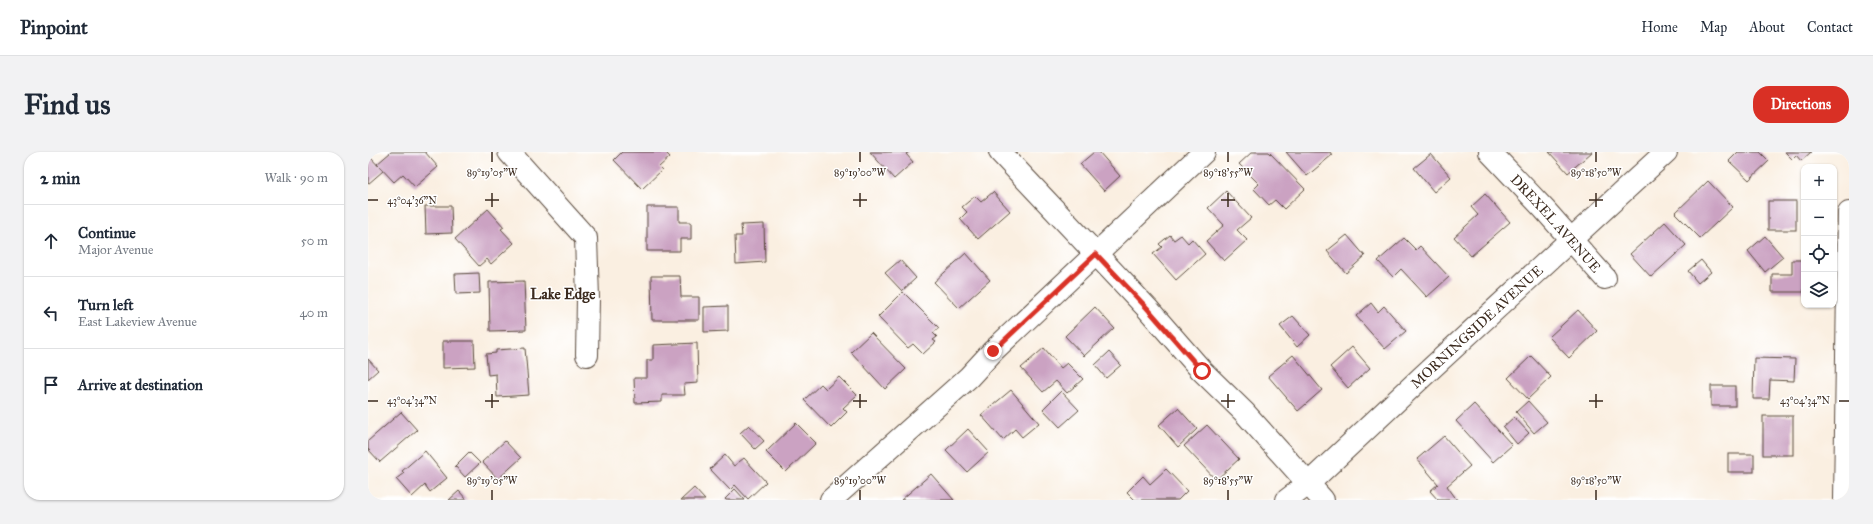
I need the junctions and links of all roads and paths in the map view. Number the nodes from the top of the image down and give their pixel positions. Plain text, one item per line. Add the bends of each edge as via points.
1 (509, 152) edge
2 (1000, 152) edge
3 (1204, 152) edge
4 (1490, 152) edge
5 (1666, 152) edge
6 (1849, 214) edge
7 (1570, 240) junction
8 (1096, 254) junction
9 (1605, 278) dead end
10 (587, 355) dead end
11 (1308, 484) junction
12 (830, 500) edge
13 (1287, 500) edge
14 (1323, 500) edge
15 (1845, 500) edge

1 - 10 street via 586,238
2 - 8 street
3 - 8 street
4 - 7 street, DREXEL AVENUE
5 - 7 street, MORNINGSIDE AVENUE
6 - 15 street
7 - 9 street, DREXEL AVENUE
7 - 11 street, MORNINGSIDE AVENUE
8 - 11 street
8 - 12 street via 969,377
11 - 13 street, MORNINGSIDE AVENUE
11 - 14 street

